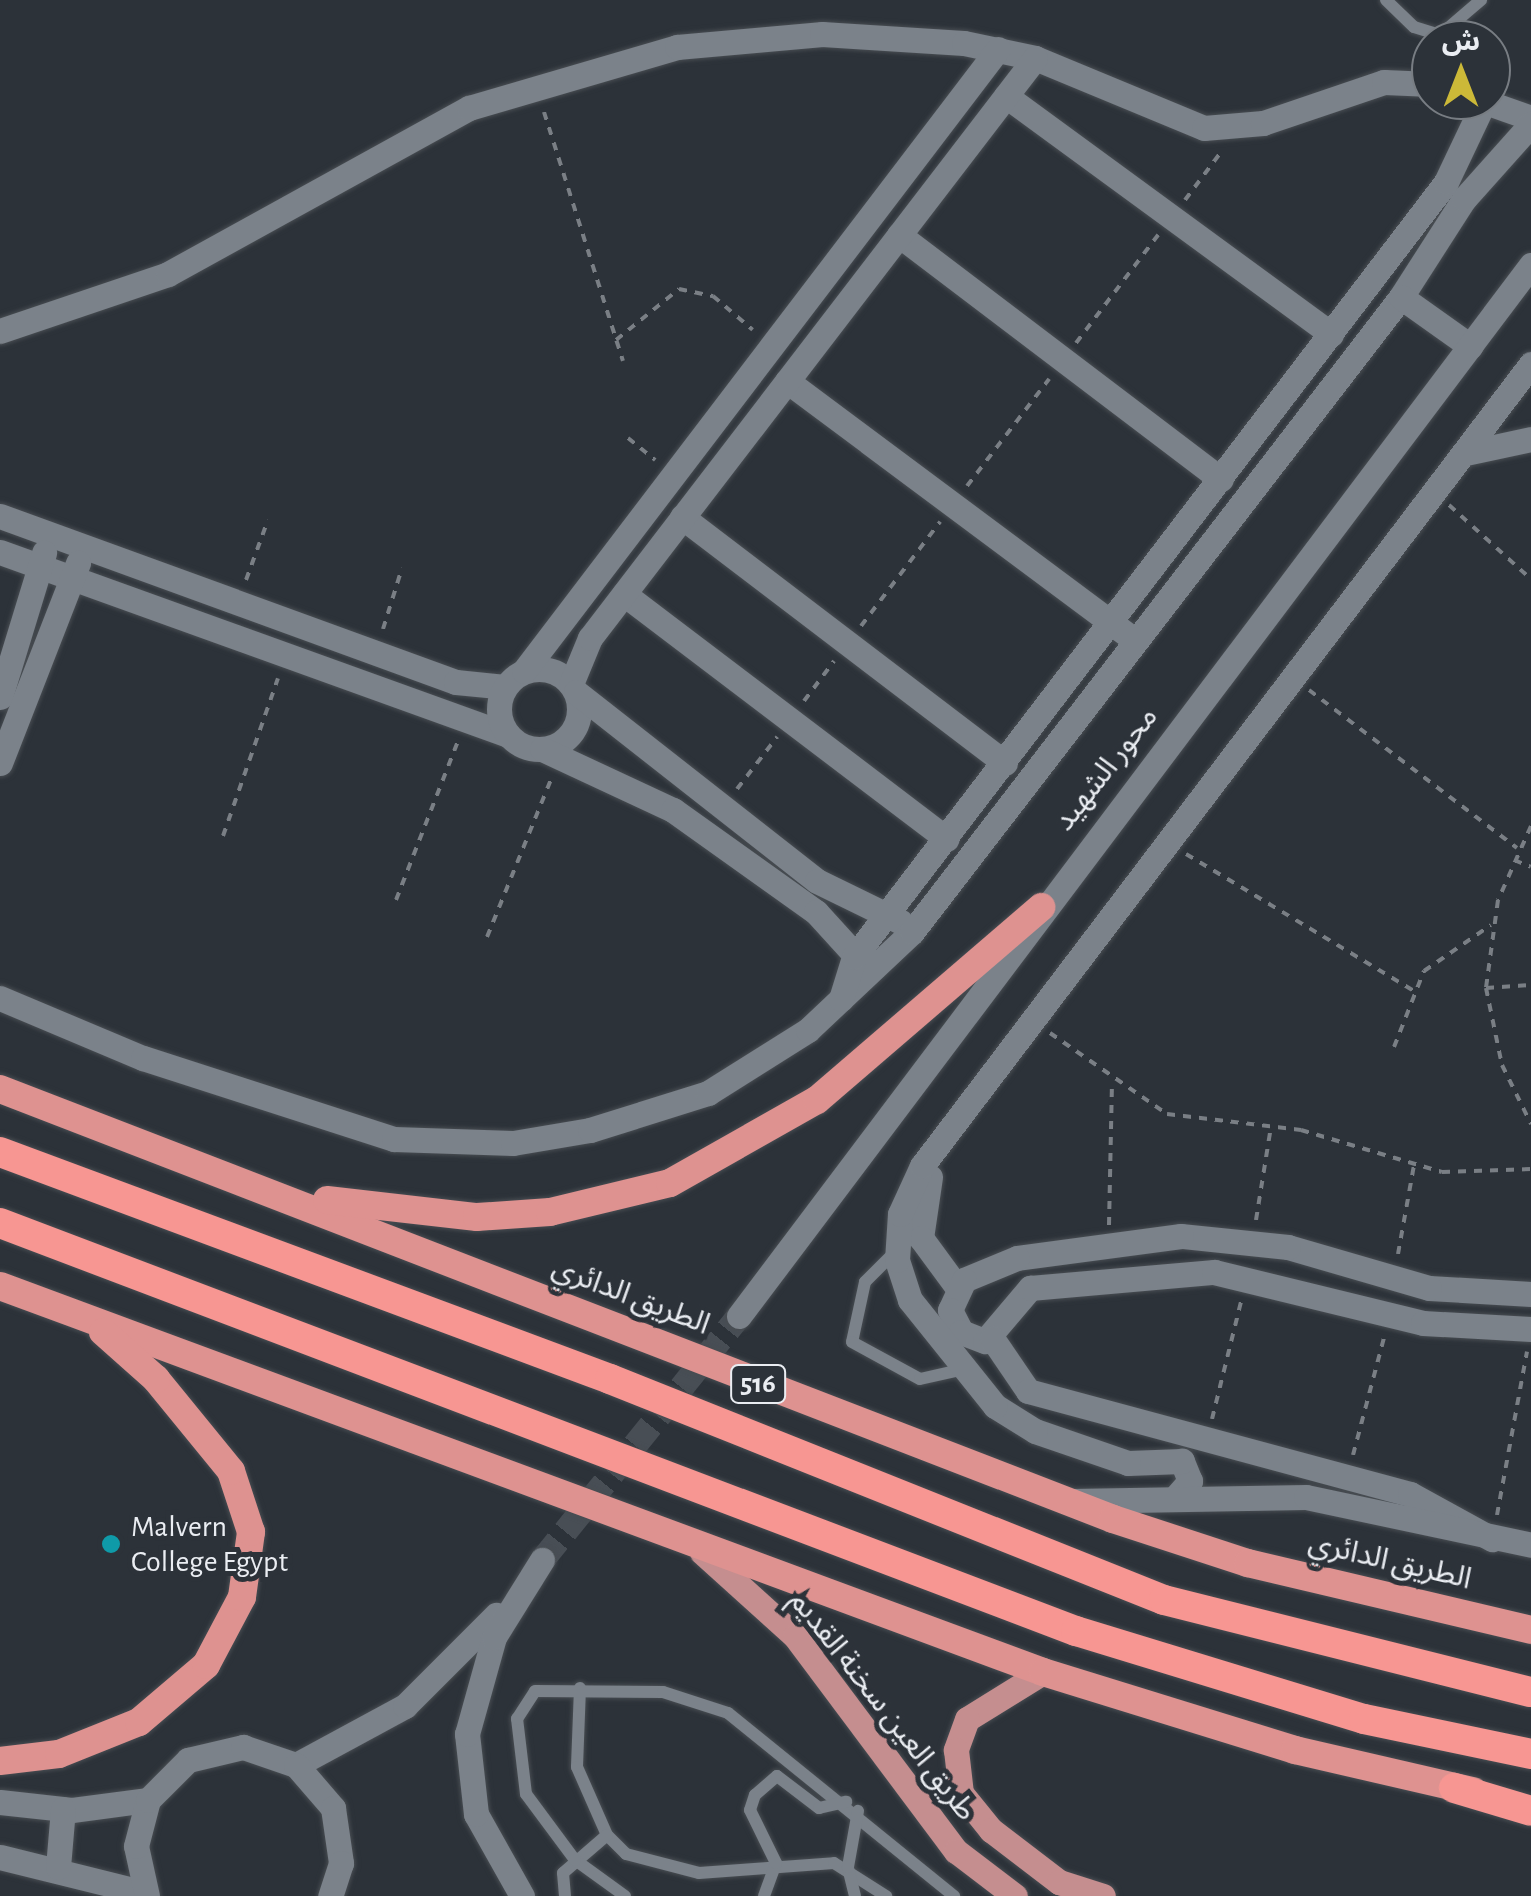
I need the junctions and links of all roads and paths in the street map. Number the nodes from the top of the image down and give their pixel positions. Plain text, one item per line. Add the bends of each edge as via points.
1 (1386, 0) edge
2 (1482, 0) edge
3 (998, 49) junction
4 (1034, 58) junction
5 (535, 83) junction
6 (1411, 83) edge
7 (1006, 96) junction
8 (1474, 120) edge
9 (1531, 121) edge
10 (1239, 128) junction
11 (1172, 217) junction
12 (899, 235) junction
13 (1531, 265) edge
14 (1401, 297) junction
15 (0, 331) edge
16 (1331, 334) junction
17 (616, 340) junction
18 (772, 346) junction
19 (1470, 346) junction
20 (1064, 359) junction
21 (623, 362) dead end
22 (1531, 364) edge
23 (787, 381) junction
24 (1519, 400) edge
25 (628, 438) dead end
26 (1531, 439) edge
27 (1466, 453) junction
28 (674, 476) junction
29 (1221, 479) junction
30 (1436, 494) junction
31 (953, 505) junction
32 (0, 516) edge
33 (682, 517) junction
34 (268, 520) dead end
35 (50, 533) junction
36 (84, 546) junction
37 (0, 552) edge
38 (40, 566) junction
39 (402, 568) dead end
40 (73, 579) junction
41 (1531, 579) edge
42 (624, 594) junction
43 (238, 604) junction
44 (1112, 623) junction
45 (1136, 642) junction
46 (848, 643) junction
47 (375, 653) junction
48 (286, 654) junction
49 (1294, 678) junction
50 (514, 679) junction
51 (573, 688) junction
52 (0, 697) edge
53 (467, 718) junction
54 (790, 720) junction
55 (508, 735) junction
56 (552, 752) junction
57 (0, 763) edge
58 (1005, 763) junction
59 (723, 807) junction
60 (1531, 826) edge
61 (223, 836) dead end
62 (946, 839) junction
63 (1173, 847) junction
64 (1518, 848) junction
65 (1514, 860) junction
66 (1531, 867) edge
67 (396, 900) dead end
68 (1041, 907) junction
69 (890, 914) junction
70 (1493, 924) junction
71 (912, 932) junction
72 (488, 938) dead end
73 (854, 957) junction
74 (875, 975) junction
75 (1531, 985) edge
76 (1486, 988) junction
77 (1414, 991) junction
78 (0, 998) edge
79 (842, 999) junction
80 (1038, 1022) junction
81 (1394, 1047) dead end
82 (1112, 1084) junction
83 (0, 1088) edge
84 (1528, 1115) edge
85 (1531, 1124) edge
86 (1271, 1126) junction
87 (948, 1136) junction
88 (0, 1152) edge
89 (1414, 1166) junction
90 (1531, 1169) edge
91 (272, 1191) junction
92 (0, 1223) edge
93 (1109, 1240) junction
94 (1253, 1241) junction
95 (896, 1251) junction
96 (1248, 1276) junction
97 (1392, 1281) junction
98 (0, 1286) edge
99 (957, 1287) junction
100 (1531, 1294) edge
101 (739, 1316) tunnel mouth
102 (1390, 1316) junction
103 (91, 1322) junction
104 (1531, 1330) edge
105 (992, 1338) junction
106 (1007, 1370) junction
107 (971, 1378) junction
108 (1206, 1444) junction
109 (1347, 1478) junction
110 (1175, 1498) junction
111 (1062, 1501) junction
112 (1492, 1539) junction
113 (1531, 1546) edge
114 (702, 1552) junction
115 (542, 1560) tunnel mouth
116 (514, 1597) junction
117 (1531, 1630) edge
118 (1043, 1672) junction
119 (580, 1688) junction
120 (1531, 1692) edge
121 (1531, 1754) edge
122 (0, 1762) edge
123 (296, 1765) junction
124 (1454, 1788) junction
125 (148, 1800) junction
126 (1531, 1800) edge
127 (0, 1802) edge
128 (846, 1802) junction
129 (63, 1809) junction
130 (1531, 1811) edge
131 (858, 1812) junction
132 (607, 1835) junction
133 (0, 1858) edge
134 (575, 1860) junction
135 (776, 1863) junction
136 (58, 1867) junction
137 (848, 1867) junction
138 (146, 1894) edge
139 (330, 1896) edge
140 (522, 1896) edge
141 (565, 1896) edge
142 (624, 1896) edge
143 (764, 1896) edge
144 (855, 1896) edge
145 (886, 1896) edge
146 (954, 1896) edge
147 (1015, 1896) edge
148 (1103, 1896) edge

1 - 2 lane via 1414,27 1440,34
3 - 4 street
3 - 5 street via 894,36 749,38
3 - 18 street
4 - 7 street
4 - 10 street via 1170,120
5 - 15 street via 404,140 168,274
5 - 17 path
6 - 10 street via 1384,82
7 - 11 street
7 - 12 street
8 - 16 street via 1446,182
9 - 14 street via 1457,208
10 - 11 path
11 - 16 street
11 - 20 path
12 - 20 street
12 - 23 street
13 - 19 street, محور الشهيد
14 - 19 street
14 - 45 street
16 - 29 street
17 - 18 path via 663,296 697,289
17 - 21 path
18 - 28 street
19 - 68 street, محور الشهيد
20 - 29 street
20 - 31 path
22 - 24 street
23 - 31 street
23 - 33 street
24 - 27 street
25 - 28 path
26 - 27 street
27 - 30 street
28 - 50 street
29 - 44 street
30 - 41 path
30 - 49 street
31 - 44 street
31 - 46 path
32 - 35 street
33 - 42 street
33 - 46 street
34 - 43 path
35 - 36 street
35 - 38 street
36 - 40 street
36 - 43 street
37 - 38 street
38 - 40 street
38 - 52 street
39 - 47 path
40 - 48 street
40 - 57 street
42 - 51 street via 583,648
42 - 54 street
43 - 47 street
44 - 45 street
44 - 58 street
45 - 71 street
46 - 54 path
46 - 58 street
47 - 50 street via 468,686
48 - 53 street
48 - 61 path
49 - 63 street
49 - 64 path
50 - 51 street via 550,670
50 - 55 street via 498,712
51 - 56 street via 574,729
51 - 59 street
53 - 55 street
53 - 67 path
54 - 59 path
54 - 62 street
55 - 56 street
56 - 72 path
56 - 73 street via 682,816 816,912
58 - 62 street
59 - 69 street via 834,892
60 - 64 path
62 - 69 street
63 - 77 path
63 - 80 street
64 - 65 path
65 - 66 path
65 - 70 path
68 - 91 highway via 818,1100 670,1183 550,1212 477,1217
68 - 101 street, محور الشهيد
69 - 71 street
69 - 73 street
70 - 76 path
70 - 77 path via 1438,955
71 - 74 street
73 - 74 street
73 - 79 street
74 - 79 street
75 - 76 path
76 - 84 path via 1498,1051
77 - 81 path
78 - 79 street via 343,1127 449,1146 590,1130 708,1093
80 - 82 path
80 - 87 street
82 - 86 path via 1167,1114
82 - 93 path
83 - 91 highway, الطريق الدائري / 516
84 - 85 path
86 - 89 path
86 - 94 path
87 - 95 street via 907,1194
87 - 99 street via 919,1222 934,1266
88 - 120 highway, 516 via 610,1380 1164,1600
89 - 90 path via 1472,1174
89 - 97 path
91 - 111 highway, الطريق الدائري / 516
92 - 121 highway via 1076,1631 1348,1714
93 - 94 street
93 - 99 street via 1016,1258
94 - 97 street
95 - 107 street via 910,1300
95 - 107 lane via 865,1282 852,1342 920,1379
96 - 102 street
96 - 105 street via 1148,1273 1030,1288
96 - 108 path
97 - 100 street
98 - 103 highway
99 - 105 street via 956,1326
102 - 104 street
102 - 109 path
103 - 114 highway
103 - 122 highway via 156,1379 231,1470 251,1532 242,1598 206,1665 139,1722 59,1754
104 - 112 path
105 - 106 street
106 - 107 street
106 - 108 street via 1048,1399
107 - 110 street via 1035,1431 1128,1464 1182,1461 1191,1476
108 - 109 street
109 - 112 street via 1440,1504
110 - 111 street
110 - 112 street via 1306,1497
111 - 117 highway, الطريق الدائري / 516 via 1248,1563
112 - 113 street
114 - 118 highway
114 - 147 main road, طريق العين سخنة القديم via 795,1636 956,1852
115 - 116 street
116 - 123 street via 417,1697
116 - 140 street via 478,1674 467,1748 476,1814
118 - 124 highway
118 - 148 main road, طريق العين سخنة القديم via 968,1719 956,1750 962,1792 991,1830 1058,1882
119 - 128 lane via 707,1703
119 - 132 lane via 574,1755
119 - 134 lane via 535,1691 520,1708 516,1733 526,1794
123 - 125 street via 270,1752 214,1750 188,1760
123 - 139 street via 318,1783 340,1835
124 - 126 highway
124 - 130 highway
125 - 129 street
125 - 138 street via 136,1846
127 - 129 street
128 - 131 lane
128 - 135 lane via 819,1808 771,1778 750,1806
129 - 136 street
131 - 137 lane
131 - 146 lane
132 - 134 lane
132 - 135 lane via 626,1854 681,1871
133 - 136 street
134 - 141 lane via 563,1872
134 - 142 lane
135 - 137 lane
135 - 143 lane
136 - 138 street
137 - 144 lane
137 - 145 lane

